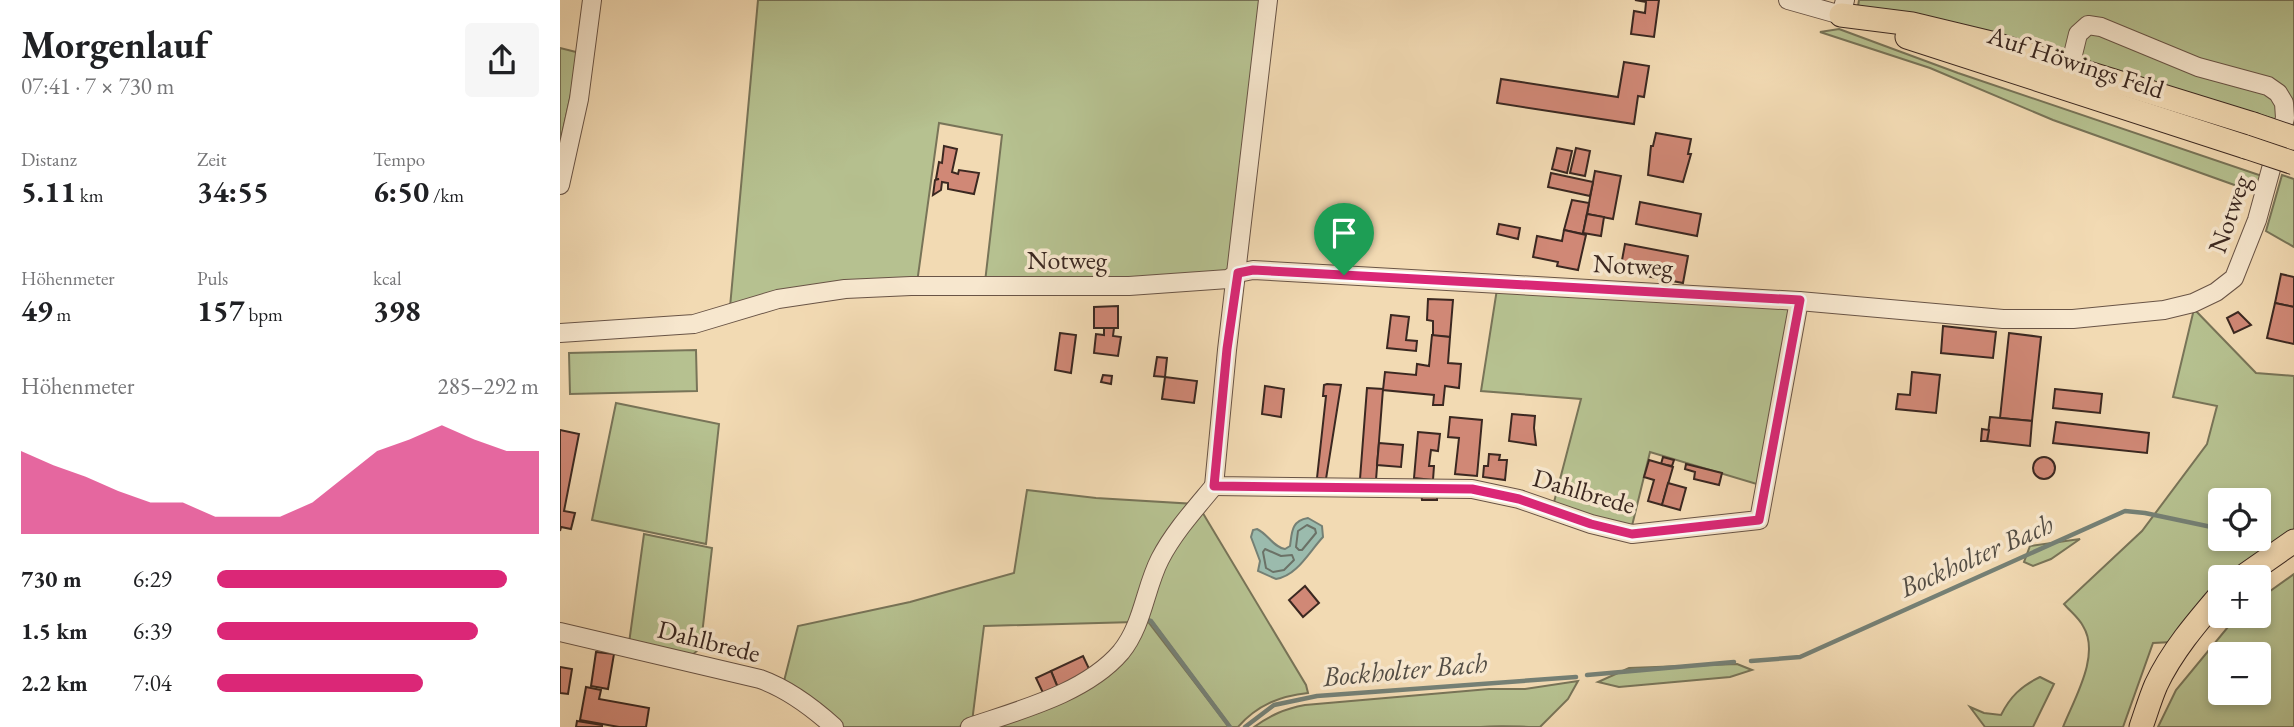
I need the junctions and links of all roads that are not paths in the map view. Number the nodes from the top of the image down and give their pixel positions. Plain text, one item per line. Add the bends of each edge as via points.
1 (592, 0) edge
2 (1268, 0) edge
3 (1788, 0) edge
4 (1843, 8) edge
5 (2068, 77) junction
6 (2294, 138) edge
7 (2294, 163) edge
8 (560, 186) edge
9 (1238, 273) junction
10 (1800, 300) junction
11 (560, 333) edge
12 (1214, 486) junction
13 (2294, 541) edge
14 (2294, 558) edge
15 (2260, 565) edge
16 (2271, 574) edge
17 (2208, 609) edge
18 (2211, 628) edge
19 (560, 632) edge
20 (834, 727) edge
21 (970, 727) edge
22 (2142, 727) edge

1 - 8 street via 579,99
2 - 9 street
3 - 4 street, Auf Höwings Feld
4 - 5 main road, Auf Höwings Feld
5 - 6 main road, Auf Höwings Feld, bridge
5 - 7 main road, Auf Höwings Feld, bridge
5 - 10 street, Notweg via 2078,34 2088,25 2278,93 2285,118 2257,219 2234,278 2193,303 2073,319 2003,319
9 - 10 street, Notweg via 1253,270
9 - 11 street, Notweg via 1228,279 1129,286 845,289 779,299 694,324
9 - 12 street
10 - 12 street, Dahlbrede via 1759,520 1632,534 1472,489
12 - 21 street via 1170,542 1135,631 1110,664 1038,703
13 - 15 main road
14 - 16 main road
17 - 22 main road via 2170,659
18 - 22 main road
19 - 20 street, Dahlbrede via 760,679 779,686

